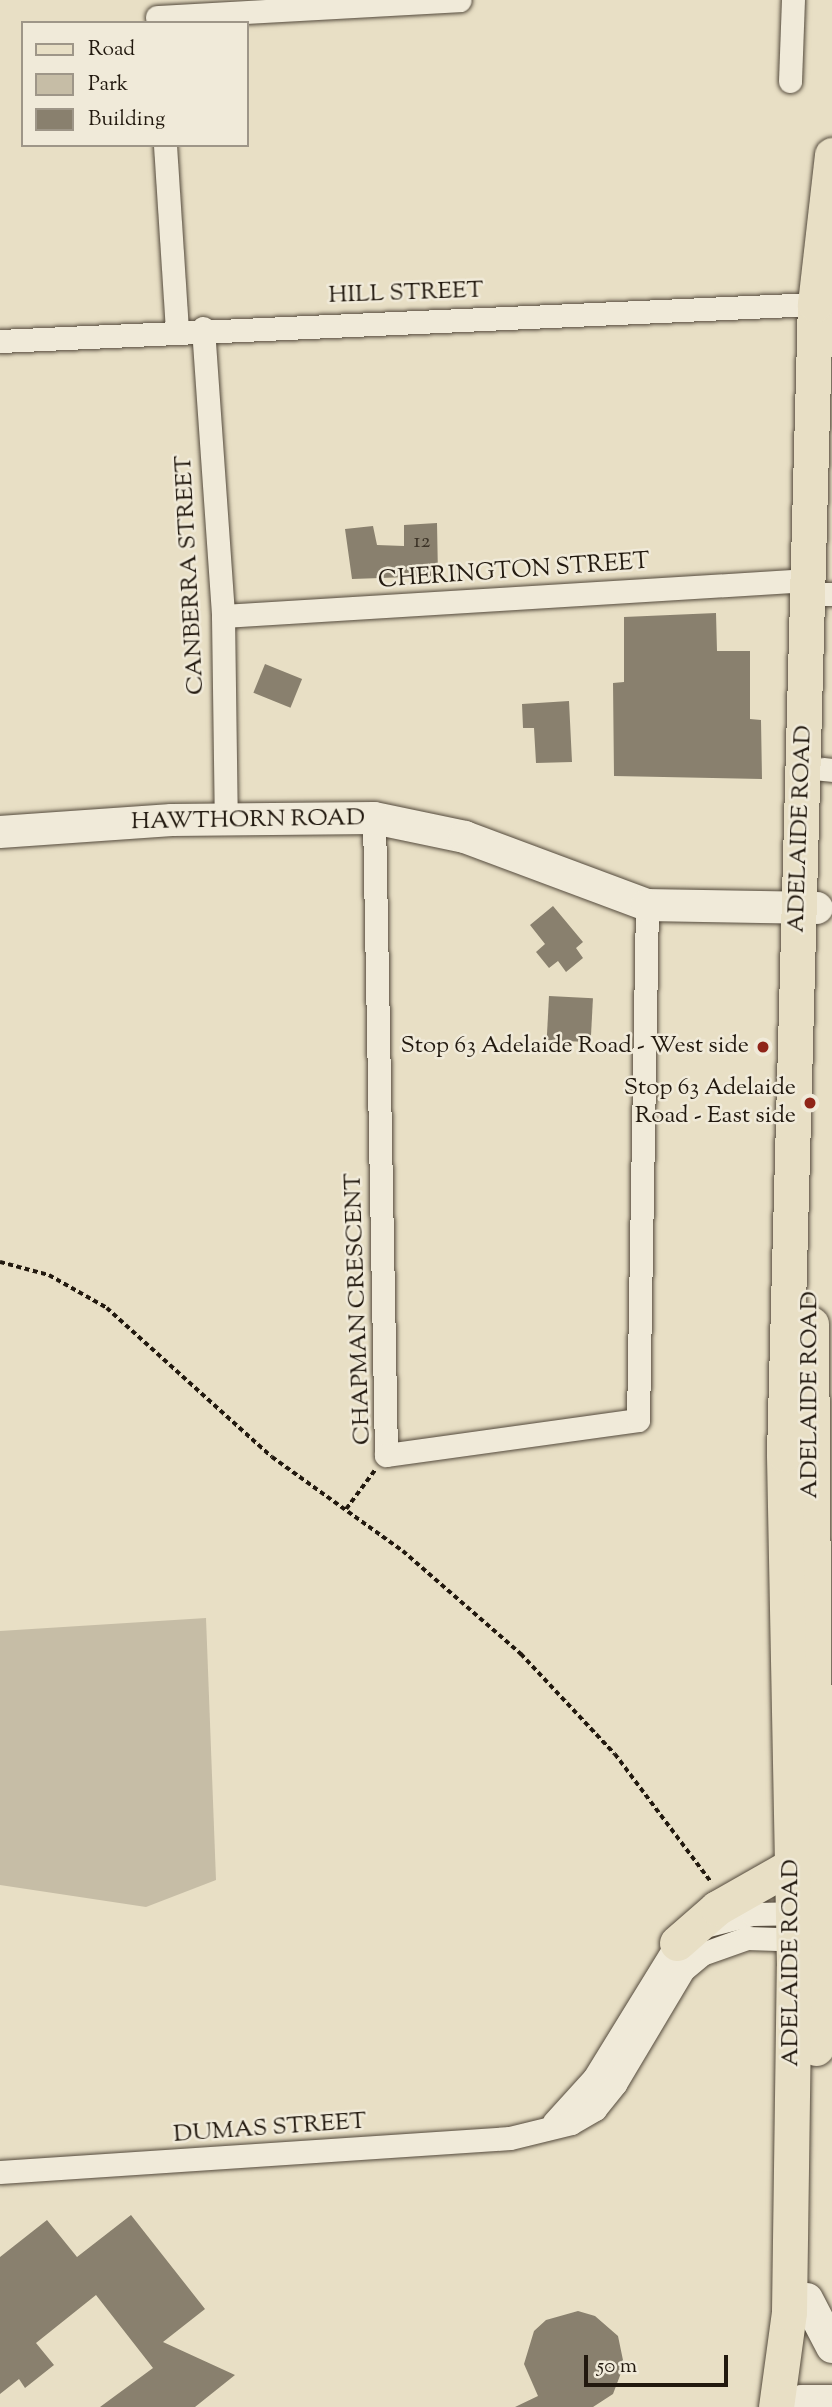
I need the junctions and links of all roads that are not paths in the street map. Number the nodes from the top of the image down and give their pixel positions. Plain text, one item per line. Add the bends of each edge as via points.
1 (460, 0) edge
2 (793, 0) edge
3 (157, 13) edge
4 (790, 81) dead end
5 (165, 147) edge
6 (832, 155) edge
7 (815, 304) junction
8 (203, 328) junction
9 (177, 330) junction
10 (0, 341) edge
11 (819, 591) edge
12 (223, 616) junction
13 (827, 769) edge
14 (374, 818) junction
15 (226, 819) junction
16 (0, 832) edge
17 (646, 905) junction
18 (808, 908) junction
19 (814, 1454) edge
20 (791, 1866) junction
21 (815, 1926) edge
22 (677, 1944) junction
23 (543, 2130) junction
24 (0, 2172) edge
25 (807, 2299) junction
26 (832, 2347) edge
27 (801, 2404) edge

1 - 3 street
2 - 4 street
5 - 9 street
6 - 7 main road, ADELAIDE ROAD
7 - 8 street, HILL STREET
7 - 11 main road, ADELAIDE ROAD
8 - 9 street, HILL STREET
8 - 12 street, CANBERRA STREET
9 - 10 street, HILL STREET
11 - 12 street, CHERINGTON STREET
11 - 13 main road, ADELAIDE ROAD
11 - 18 main road, ADELAIDE ROAD
12 - 15 street, CANBERRA STREET
13 - 18 main road, ADELAIDE ROAD
14 - 15 street, HAWTHORN ROAD
14 - 17 street, HAWTHORN ROAD via 465,837
14 - 17 street, CHAPMAN CRESCENT via 386,1455 638,1420
15 - 16 street, HAWTHORN ROAD
17 - 18 street, HAWTHORN ROAD
18 - 19 main road, ADELAIDE ROAD
19 - 20 main road, ADELAIDE ROAD
19 - 21 main road, ADELAIDE ROAD
20 - 21 main road, ADELAIDE ROAD
20 - 22 main road via 717,1908
21 - 22 street via 752,1914 704,1926
21 - 23 street, DUMAS STREET via 724,1942 702,1954 683,1970 595,2109
21 - 25 main road, ADELAIDE ROAD
21 - 27 main road, ADELAIDE ROAD via 789,2312
22 - 23 street via 594,2078
23 - 24 street, DUMAS STREET via 267,2157
25 - 26 street
25 - 27 main road, ADELAIDE ROAD

